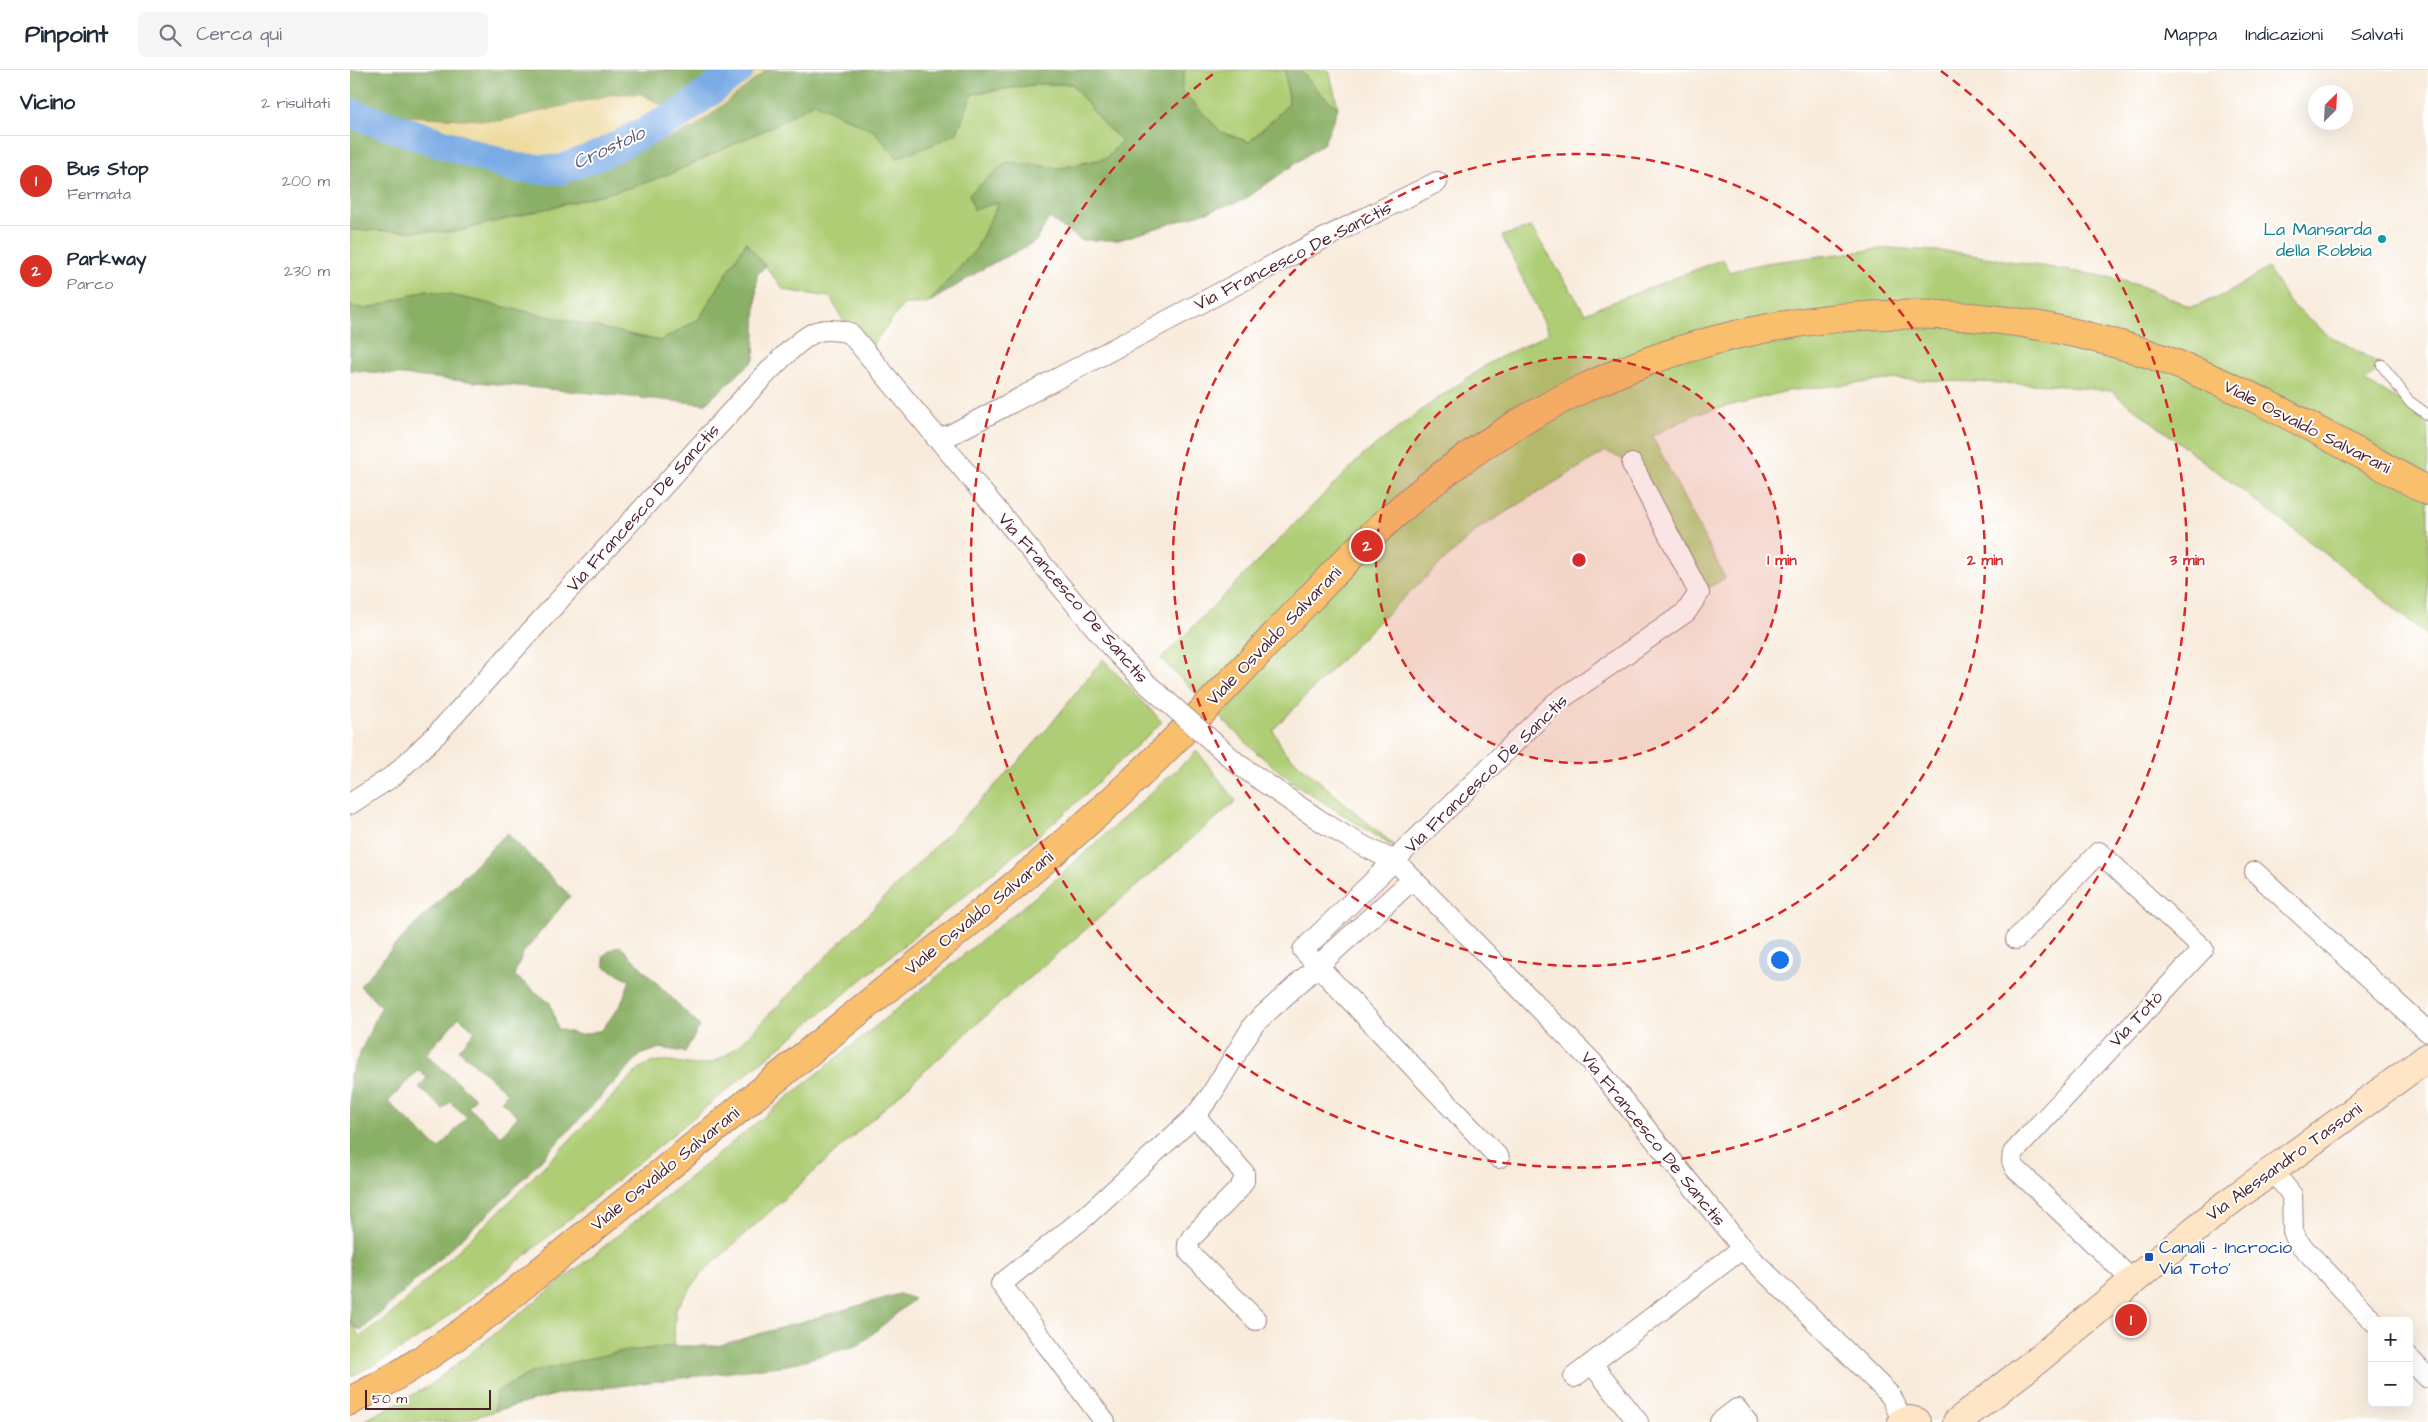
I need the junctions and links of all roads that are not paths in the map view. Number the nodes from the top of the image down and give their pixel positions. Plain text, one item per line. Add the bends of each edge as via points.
1 (1437, 182) dead end
2 (2382, 365) dead end
3 (2428, 415) edge
4 (936, 438) junction
5 (1632, 464) dead end
6 (2428, 491) edge
7 (350, 804) edge
8 (1395, 861) junction
9 (2255, 872) dead end
10 (1413, 879) junction
11 (2016, 939) dead end
12 (1319, 966) junction
13 (2428, 1032) edge
14 (2428, 1057) edge
15 (1195, 1116) junction
16 (1499, 1158) dead end
17 (2272, 1170) junction
18 (1743, 1248) junction
19 (2132, 1280) junction
20 (2370, 1317) edge
21 (1256, 1320) dead end
22 (2413, 1362) edge
23 (1592, 1364) junction
24 (1574, 1377) dead end
25 (2428, 1378) edge
26 (350, 1400) edge
27 (1105, 1422) edge
28 (1638, 1422) edge
29 (1720, 1422) edge
30 (1747, 1422) edge
31 (1902, 1422) edge
32 (1917, 1422) edge
33 (1957, 1422) edge

1 - 4 street, Via Francesco De Sanctis via 950,434
2 - 3 lane via 2408,401
4 - 7 street, Via Francesco De Sanctis via 850,333 836,329 817,331 801,341 749,392 437,734 393,776
4 - 8 street, Via Francesco De Sanctis, bridge via 1112,648 1146,683 1238,764 1297,805
5 - 8 street, Via Francesco De Sanctis via 1699,593 1686,612 1554,704
6 - 26 main road, Viale Osvaldo Salvarani via 2246,392 2137,350 2066,330 2010,321 1913,313 1797,323 1708,341 1620,370 1529,416 1421,491 1345,561 1172,743 1019,882 493,1310 382,1386
8 - 10 street, Via Francesco De Sanctis
8 - 12 street via 1303,950
9 - 13 street
10 - 12 street
10 - 18 street, Via Francesco De Sanctis via 1593,1063
11 - 19 street, Via Totò via 2099,852 2203,949 2012,1153 2015,1168
12 - 15 street via 1254,1024
12 - 16 street
14 - 17 street, Via Alessandro Tassoni
15 - 21 street via 1244,1173 1244,1181 1192,1237 1188,1244 1190,1253
15 - 27 street via 1086,1217 1001,1284
17 - 19 street, Via Alessandro Tassoni
17 - 20 street via 2292,1195 2293,1231 2298,1241
18 - 23 street
18 - 31 street, Via Francesco De Sanctis via 1891,1396
19 - 33 street, Via Alessandro Tassoni
22 - 25 street
23 - 24 street
23 - 28 street
29 - 30 street via 1737,1409
31 - 32 street

